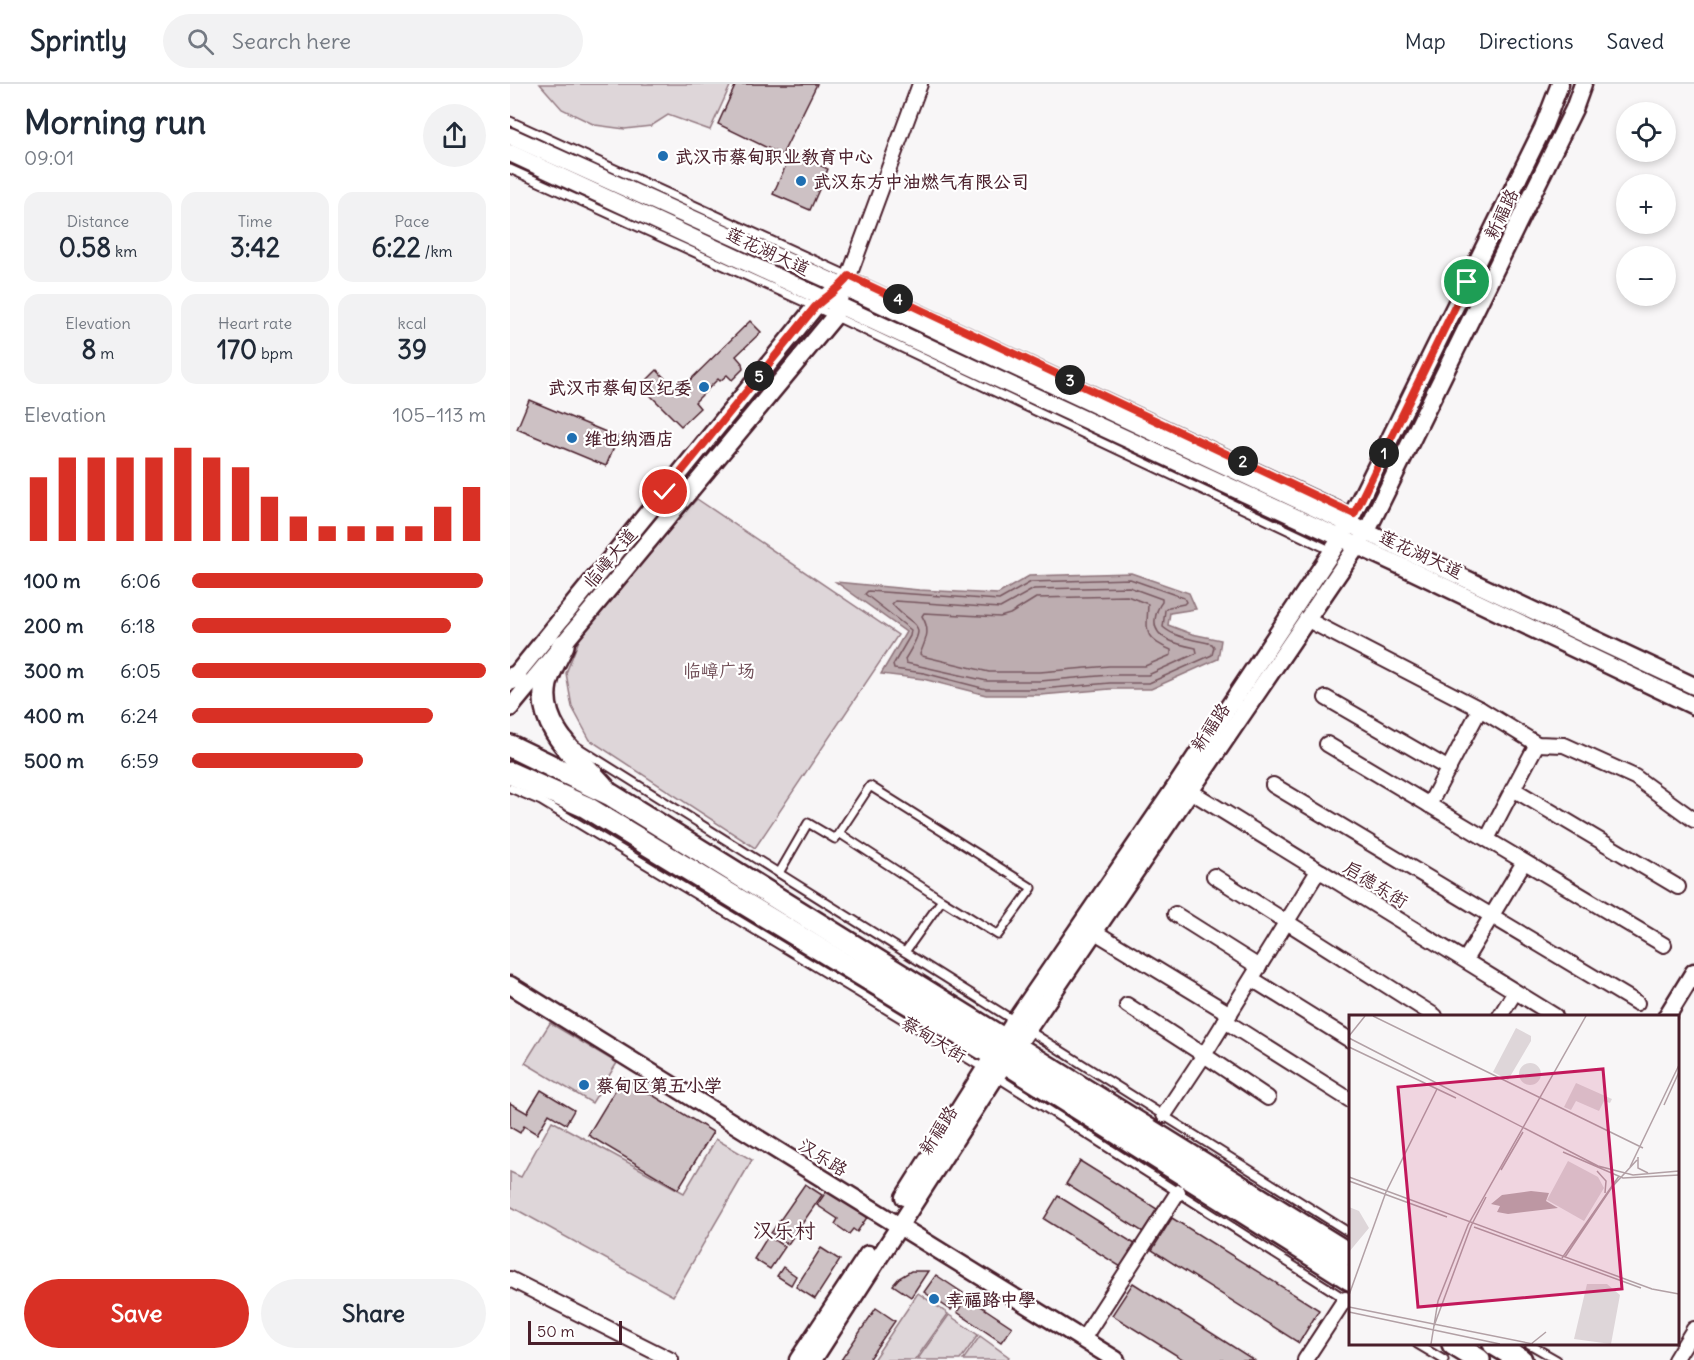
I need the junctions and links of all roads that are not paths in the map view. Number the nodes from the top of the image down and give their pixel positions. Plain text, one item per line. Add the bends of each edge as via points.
1 (920, 84) edge
2 (1560, 84) edge
3 (1583, 84) edge
4 (510, 121) edge
5 (510, 136) edge
6 (510, 153) edge
7 (510, 169) edge
8 (845, 281) junction
9 (828, 307) junction
10 (1350, 534) junction
11 (1306, 619) junction
12 (563, 645) junction
13 (512, 680) edge
14 (1694, 686) edge
15 (1326, 698) dead end
16 (1694, 706) edge
17 (510, 708) edge
18 (1480, 709) junction
19 (556, 734) junction
20 (1327, 744) dead end
21 (1538, 744) junction
22 (510, 746) edge
23 (1449, 769) junction
24 (510, 773) edge
25 (1273, 784) dead end
26 (1184, 787) junction
27 (510, 788) edge
28 (1513, 789) junction
29 (611, 795) junction
30 (1429, 806) junction
31 (1694, 820) edge
32 (839, 833) junction
33 (1487, 840) junction
34 (1524, 862) junction
35 (1322, 872) junction
36 (779, 873) junction
37 (1214, 876) dead end
38 (1678, 887) dead end
39 (942, 900) junction
40 (1175, 914) dead end
41 (1491, 915) junction
42 (1287, 922) junction
43 (1095, 932) junction
44 (1664, 945) dead end
45 (905, 952) junction
46 (1465, 960) junction
47 (1694, 972) edge
48 (1255, 973) junction
49 (510, 985) edge
50 (1515, 992) junction
51 (1637, 1003) dead end
52 (1127, 1005) dead end
53 (1432, 1015) edge
54 (1501, 1015) edge
55 (1552, 1015) edge
56 (1668, 1015) edge
57 (1227, 1018) junction
58 (1021, 1025) junction
59 (1349, 1039) edge
60 (1204, 1055) junction
61 (999, 1058) junction
62 (1268, 1098) dead end
63 (1349, 1100) edge
64 (1164, 1115) junction
65 (1178, 1192) junction
66 (894, 1224) junction
67 (1349, 1232) edge
68 (1349, 1254) edge
69 (510, 1280) edge
70 (1349, 1294) edge
71 (1694, 1329) edge
72 (1083, 1339) junction
73 (1419, 1345) edge
74 (1455, 1345) edge
75 (1496, 1345) edge
76 (1531, 1345) edge
77 (671, 1360) edge
78 (798, 1360) edge
79 (813, 1360) edge
80 (1116, 1360) edge
81 (1305, 1360) edge
82 (1444, 1360) edge
83 (1479, 1360) edge
84 (1521, 1360) edge
85 (1557, 1360) edge
86 (1675, 1360) edge

1 - 8 street
2 - 10 street, 新福路 via 1543,128
3 - 10 street, 新福路 via 1574,109
4 - 8 lane, 莲花湖大道
5 - 8 street, 莲花湖大道
6 - 9 street, 莲花湖大道
7 - 9 lane, 莲花湖大道
8 - 9 street, 临嶂大道
8 - 10 street, 莲花湖大道
9 - 10 street, 莲花湖大道
9 - 12 street, 临嶂大道
9 - 13 street, 临嶂大道
10 - 11 street, 新福路
10 - 14 street, 莲花湖大道
10 - 16 street, 莲花湖大道
10 - 26 street, 新福路
11 - 18 street
11 - 26 street, 新福路
12 - 17 street, 临嶂大道
12 - 19 main road via 545,687 546,714
15 - 23 street
18 - 21 street
18 - 23 street
19 - 29 main road
19 - 36 lane
20 - 30 street
21 - 28 street
21 - 31 street via 1564,745 1635,777
22 - 29 main road, 蔡甸大街
23 - 30 street
24 - 61 main road, 蔡甸大街 via 586,807
25 - 41 street
26 - 35 street, 启德东街
26 - 43 street, 新福路
26 - 58 street, 新福路
27 - 61 lane, 蔡甸大街 via 541,801
28 - 33 street
28 - 38 street
29 - 61 main road, 蔡甸大街
30 - 33 street
32 - 36 lane via 835,840 808,823
32 - 39 lane
32 - 39 lane via 870,786 1032,888 998,935
33 - 34 street
34 - 41 street
34 - 44 street
35 - 42 street via 1315,876
35 - 46 street, 启德东街
36 - 45 lane
37 - 42 street
39 - 45 lane
40 - 48 street
41 - 46 street
41 - 51 street
42 - 48 street
42 - 53 street
43 - 57 street
43 - 58 street, 新福路
45 - 58 lane
46 - 50 street, 启德东街
47 - 56 street
48 - 57 street
48 - 59 street
49 - 66 street, 汉乐路
50 - 54 street
50 - 55 street, 启德东街
52 - 60 street
57 - 60 street
57 - 63 street
58 - 61 street, 新福路
58 - 64 lane
60 - 62 street
60 - 64 street
61 - 65 lane, 蔡甸大街
61 - 66 street, 新福路
61 - 68 main road, 蔡甸大街
61 - 70 main road, 蔡甸大街
64 - 67 lane
65 - 70 lane, 蔡甸大街
65 - 72 street
66 - 72 street, 汉乐路
66 - 78 street, 新福路
66 - 79 street, 新福路
69 - 77 street
70 - 81 street
71 - 86 street
72 - 80 street, 汉乐路
73 - 82 lane
74 - 83 main road
75 - 84 main road
76 - 85 lane

